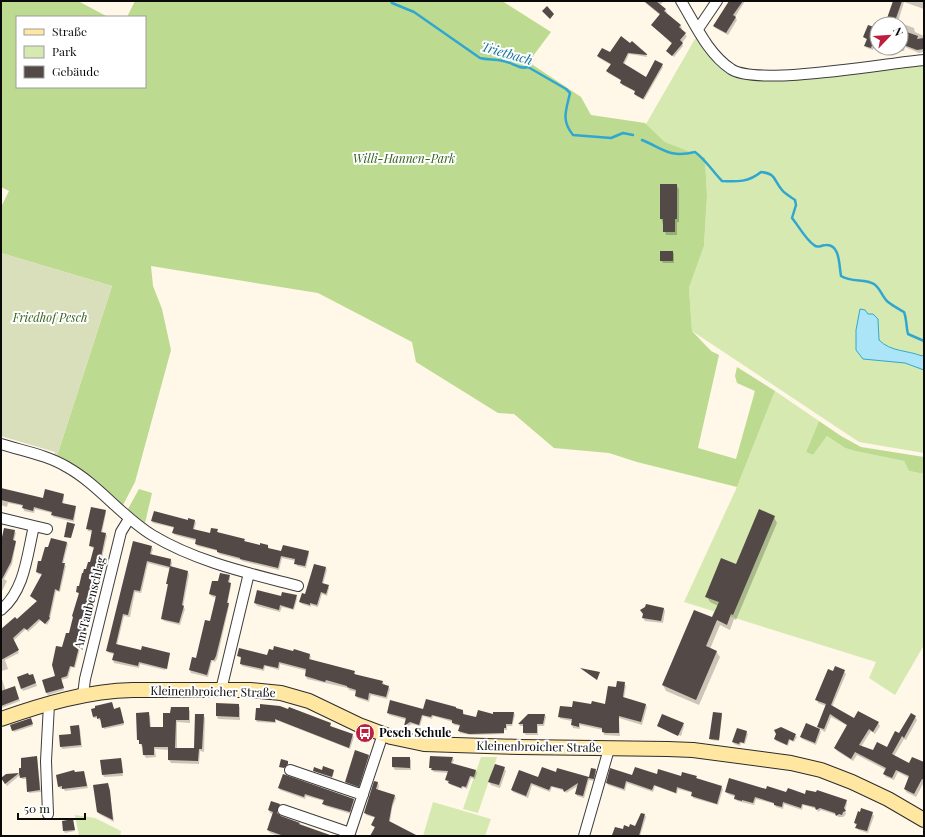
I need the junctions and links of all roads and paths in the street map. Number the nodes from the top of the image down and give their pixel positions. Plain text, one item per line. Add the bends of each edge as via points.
1 (681, 1) edge
2 (717, 1) edge
3 (698, 29) junction
4 (924, 60) edge
5 (1, 444) edge
6 (1, 518) edge
7 (129, 519) junction
8 (34, 526) junction
9 (47, 530) dead end
10 (249, 574) junction
11 (298, 586) dead end
12 (1, 610) edge
13 (222, 690) junction
14 (83, 695) junction
15 (49, 704) junction
16 (1, 719) edge
17 (383, 734) junction
18 (609, 749) junction
19 (290, 770) dead end
20 (363, 795) junction
21 (283, 810) dead end
22 (48, 814) dead end
23 (924, 820) edge
24 (584, 836) edge

1 - 3 street
2 - 3 street
3 - 4 street via 712,52 725,64 734,71 749,75 808,74
5 - 7 street via 46,457 68,467
6 - 8 street
7 - 10 street via 175,547 213,563
7 - 14 street, Am Taubenschlag via 121,532
8 - 9 street
8 - 12 street via 20,584 11,601
10 - 11 street
10 - 13 street
13 - 14 street, Kleinenbroicher Straße via 128,690
13 - 17 street, Kleinenbroicher Straße via 259,690 295,696
14 - 15 street, Kleinenbroicher Straße
15 - 16 street, Kleinenbroicher Straße
15 - 22 street via 46,761
17 - 18 street, Kleinenbroicher Straße via 433,745
17 - 20 street
18 - 23 street, Kleinenbroicher Straße via 685,750 799,764 856,784
18 - 24 street, Kleinenbroicher Straße
19 - 20 street
20 - 21 street via 350,833

